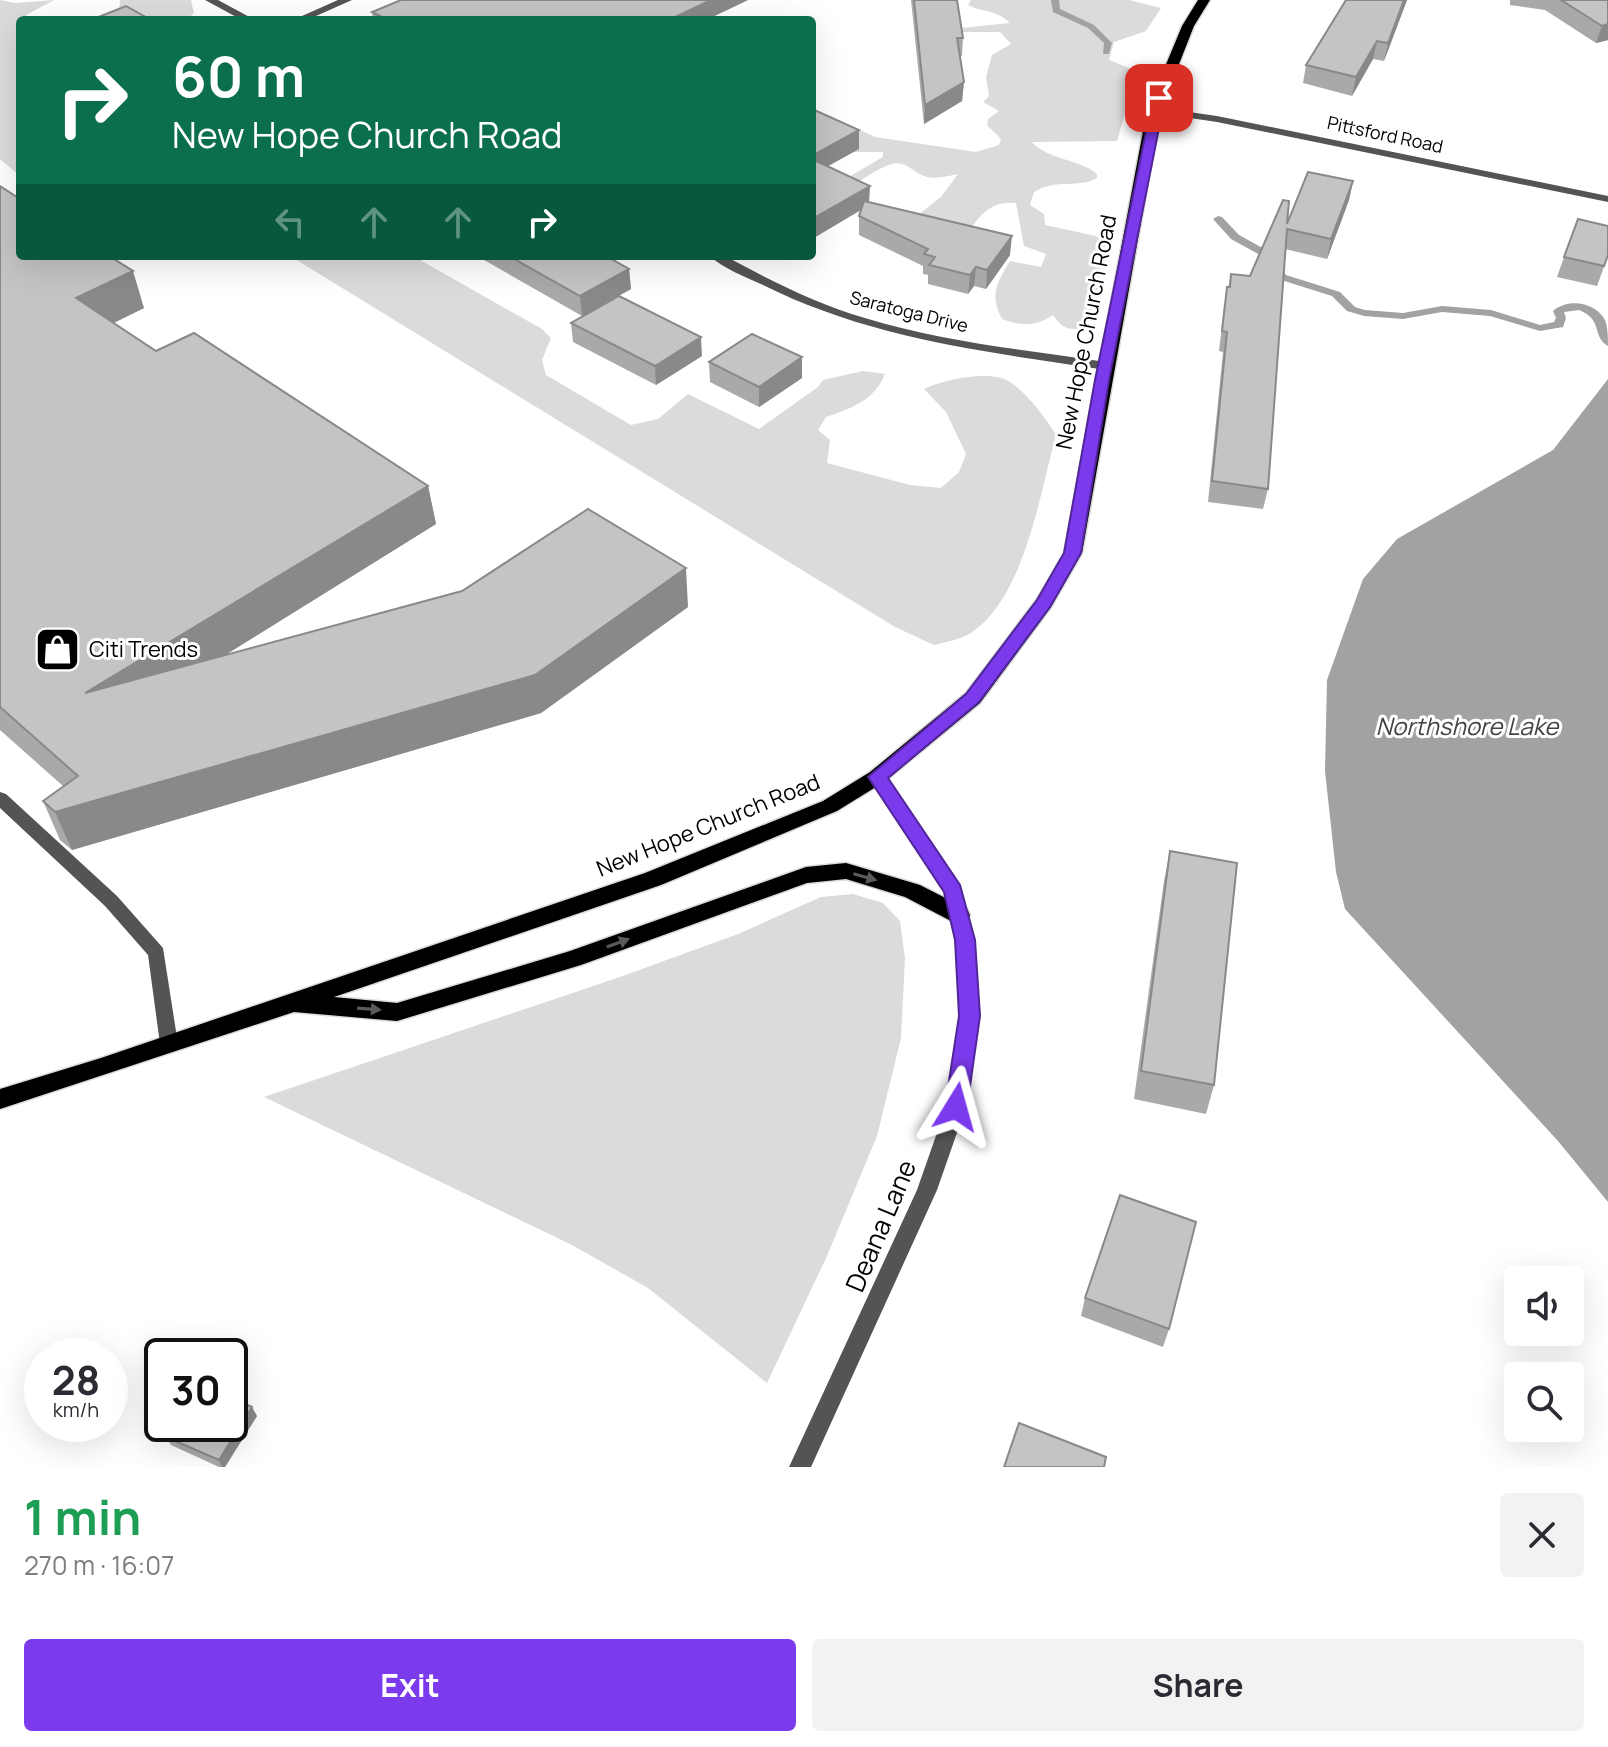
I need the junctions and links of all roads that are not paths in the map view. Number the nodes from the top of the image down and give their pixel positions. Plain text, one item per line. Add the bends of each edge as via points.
1 (210, 0) edge
2 (347, 0) edge
3 (1204, 0) edge
4 (242, 16) edge
5 (308, 16) edge
6 (1154, 110) junction
7 (1608, 199) edge
8 (724, 260) edge
9 (1106, 366) junction
10 (877, 777) junction
11 (0, 798) edge
12 (959, 915) junction
13 (291, 1003) junction
14 (169, 1044) junction
15 (0, 1099) edge
16 (800, 1467) edge

1 - 4 street
2 - 5 street
3 - 6 main road, New Hope Church Road
6 - 7 street, Pittsford Road
6 - 9 main road, New Hope Church Road
8 - 9 street, Saratoga Drive via 859,321
9 - 10 main road, New Hope Church Road via 1073,553 1044,603 973,698
10 - 12 street, Deana Lane via 953,891
10 - 13 main road, New Hope Church Road via 830,806 653,879
11 - 14 street via 111,901 157,953
13 -> 12 main road via 397,1012 573,959 806,875 846,871 912,891
12 - 16 street, Deana Lane via 969,1016 956,1107 927,1190
13 - 14 main road, New Hope Church Road
14 - 15 main road, New Hope Church Road

